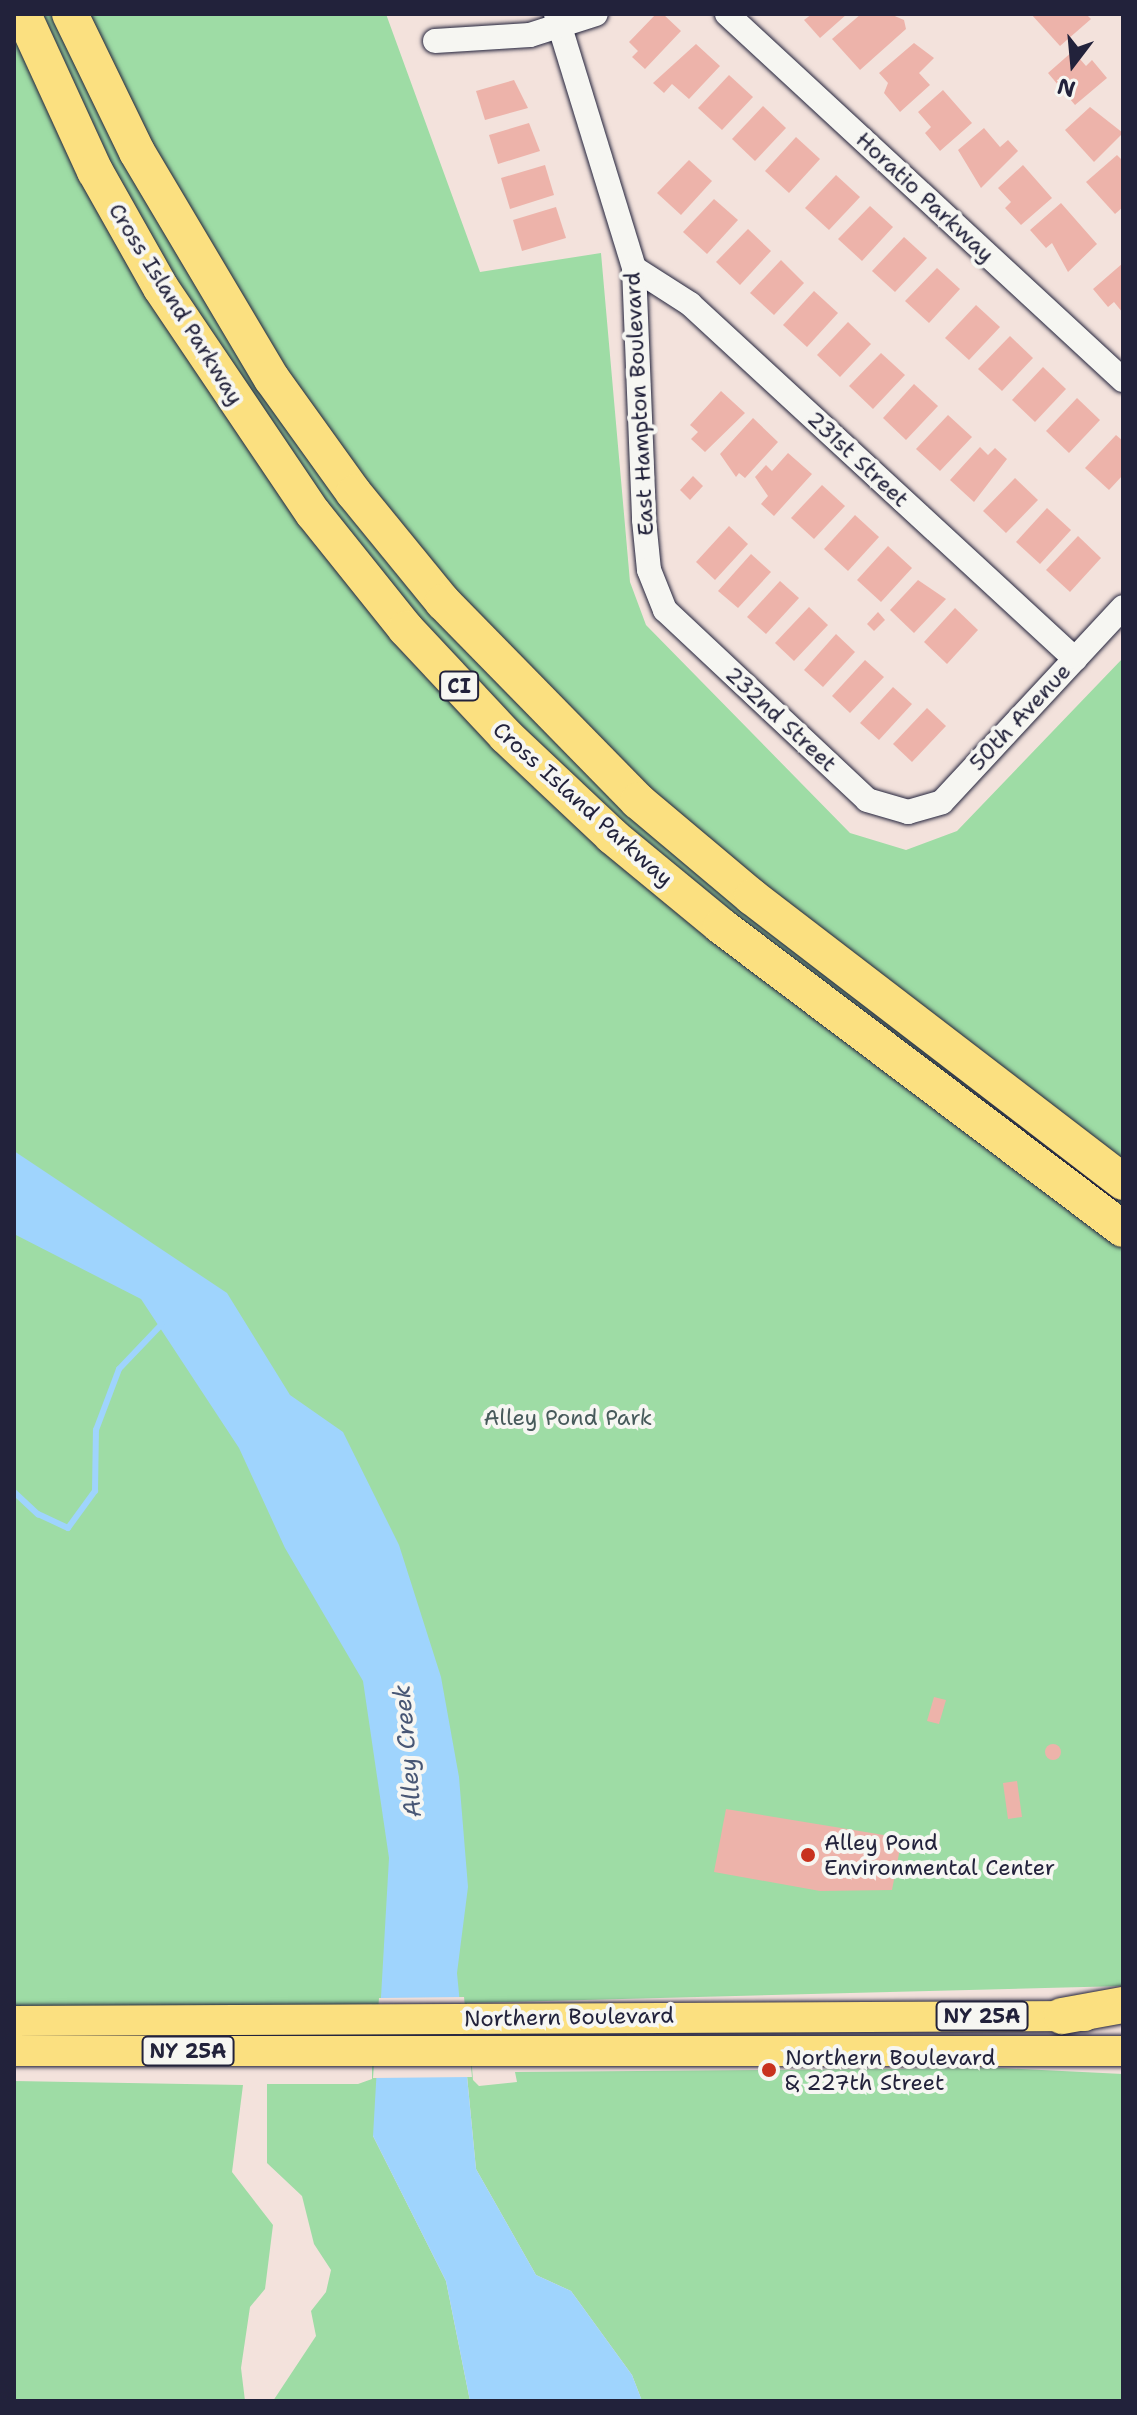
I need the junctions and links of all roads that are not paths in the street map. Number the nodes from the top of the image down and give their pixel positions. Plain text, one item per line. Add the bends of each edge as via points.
1 (23, 14) edge
2 (70, 14) edge
3 (596, 14) edge
4 (727, 14) edge
5 (558, 21) edge
6 (435, 41) dead end
7 (634, 268) junction
8 (1123, 380) edge
9 (1123, 607) edge
10 (665, 610) joint
11 (1075, 659) junction
12 (908, 812) joint
13 (1078, 1145) junction
14 (1123, 1175) edge
15 (1123, 1182) edge
16 (1123, 1229) edge
17 (1123, 2005) edge
18 (1062, 2016) junction
19 (1123, 2016) edge
20 (14, 2021) edge
21 (14, 2051) edge
22 (1123, 2051) edge

1 - 16 highway, Cross Island Parkway / CI via 95,171 161,288 313,513 406,629 506,736 612,836 721,926
2 - 13 highway, Cross Island Parkway / CI via 137,152 264,366 354,493 443,602 638,801 752,897
3 - 5 street
4 - 8 street, Horatio Parkway
5 - 6 street via 488,41
5 - 7 street, East Hampton Boulevard
7 - 10 street, East Hampton Boulevard via 644,520 649,570
7 - 11 street, 231st Street via 690,304
9 - 11 street, 50th Avenue
10 - 12 street, 232nd Street via 867,800
11 - 12 street, 50th Avenue via 942,802
13 - 14 highway
13 - 15 highway, Cross Island Parkway / CI
17 - 18 highway
18 - 19 main road, Northern Boulevard / NY 25A
18 - 20 main road, Northern Boulevard / NY 25A
21 - 22 main road, Northern Boulevard / NY 25A

